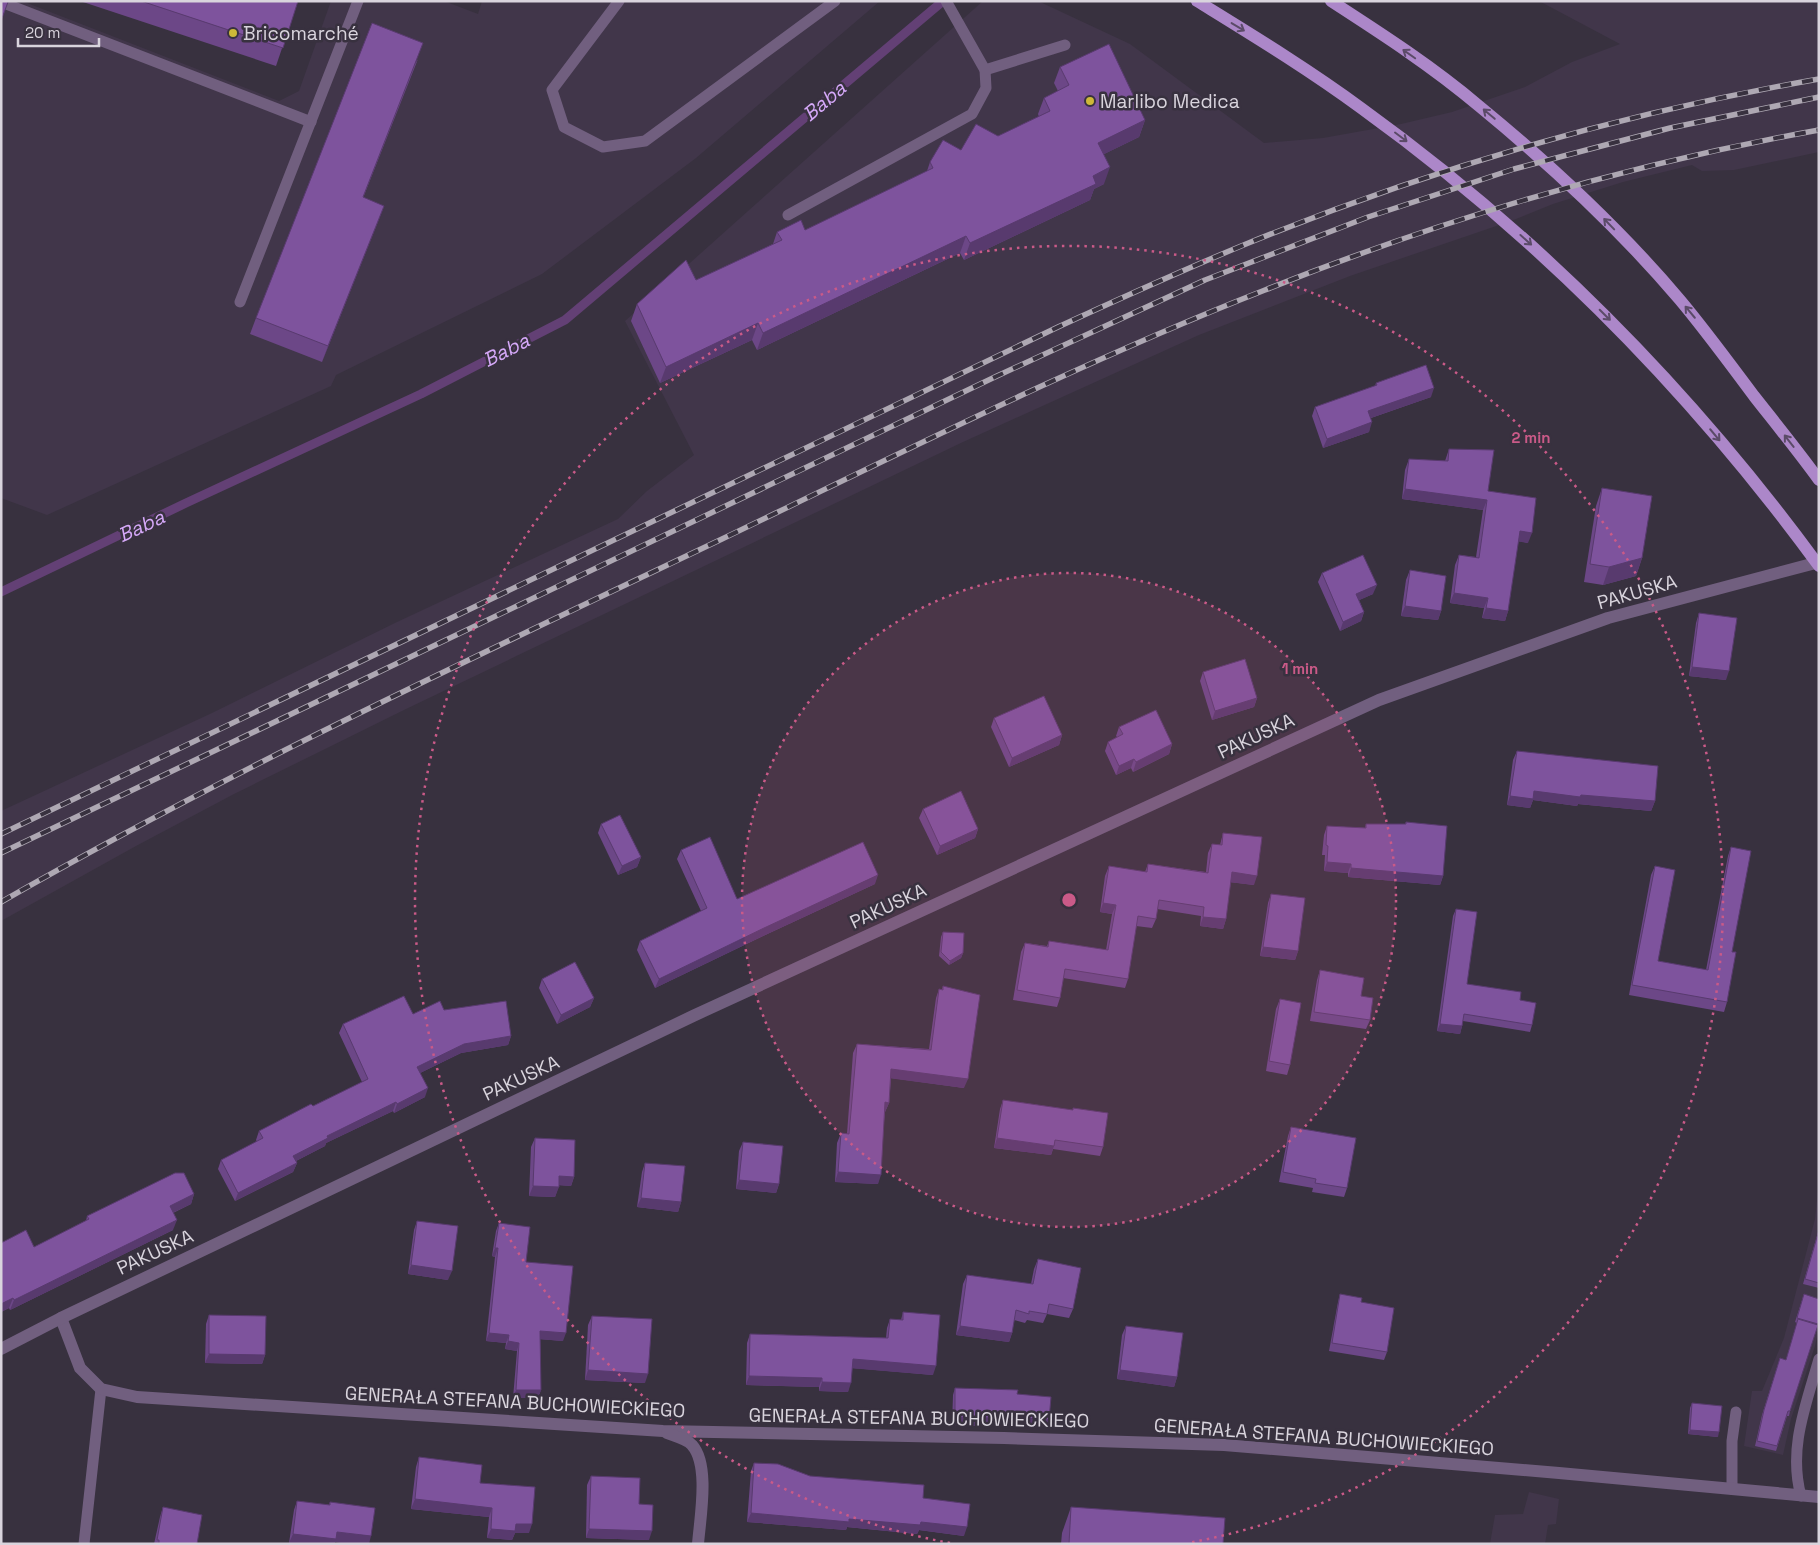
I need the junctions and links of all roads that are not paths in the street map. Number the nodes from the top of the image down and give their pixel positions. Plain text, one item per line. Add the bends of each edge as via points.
1 (358, 1) edge
2 (619, 1) edge
3 (835, 1) edge
4 (946, 1) edge
5 (1197, 1) edge
6 (1331, 1) edge
7 (1, 2) edge
8 (1065, 45) dead end
9 (985, 70) junction
10 (311, 122) junction
11 (788, 215) dead end
12 (240, 302) dead end
13 (1819, 480) edge
14 (1818, 564) edge
15 (61, 1318) junction
16 (1, 1349) edge
17 (1819, 1359) edge
18 (101, 1389) junction
19 (1736, 1412) dead end
20 (663, 1431) junction
21 (1732, 1489) junction
22 (1801, 1496) junction
23 (1819, 1497) edge
24 (84, 1544) edge
25 (698, 1544) edge

1 - 10 lane
2 - 3 lane via 552,90 564,128 603,147 645,141
4 - 9 lane
5 -> 14 main road via 1362,108 1467,190 1570,281 1680,394 1772,503
13 -> 6 main road via 1702,326 1643,259 1553,170 1449,82
7 - 10 lane
8 - 9 lane
9 - 11 lane via 986,88 972,114
10 - 12 lane
14 - 15 street, PAKUSKA via 1608,618 1379,700 684,1021
15 - 16 street, PAKUSKA
15 - 18 street via 80,1368
17 - 22 lane via 1796,1442 1796,1478
18 - 20 street, GENERAŁA STEFANA BUCHOWIECKIEGO via 137,1397
18 - 24 lane
19 - 21 lane
20 - 21 street, GENERAŁA STEFANA BUCHOWIECKIEGO via 1224,1445
20 - 25 street via 691,1444 701,1462
21 - 22 street, GENERAŁA STEFANA BUCHOWIECKIEGO
22 - 23 street, GENERAŁA STEFANA BUCHOWIECKIEGO

